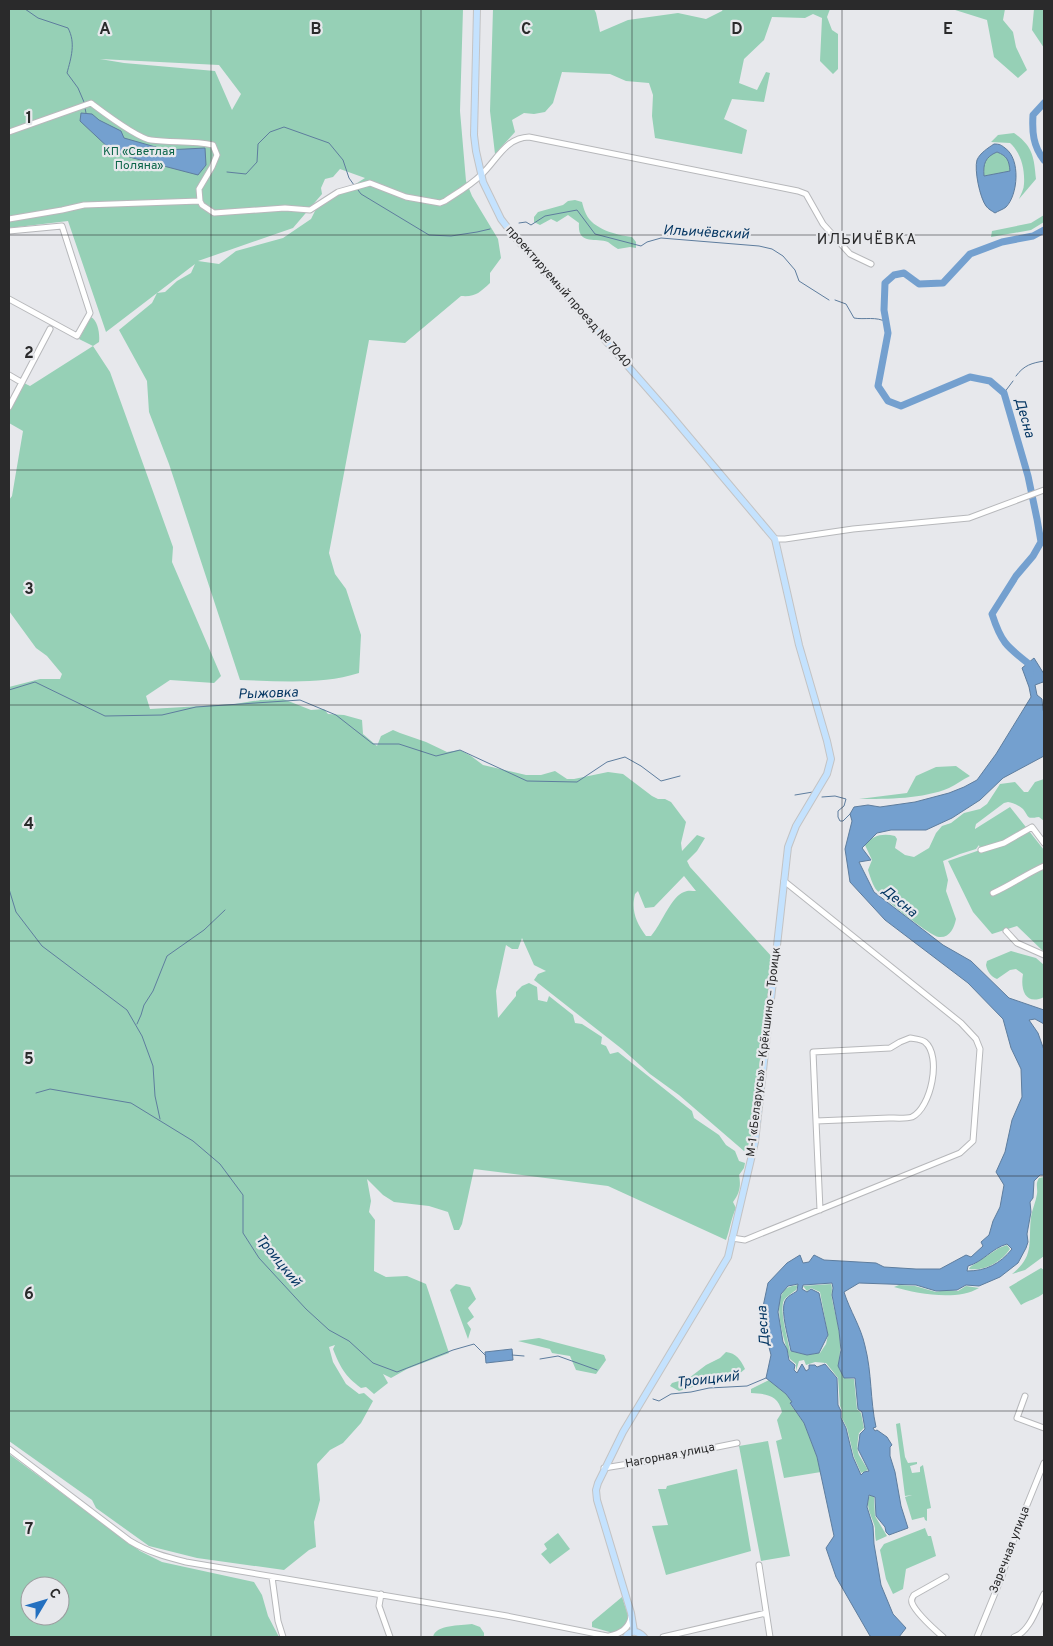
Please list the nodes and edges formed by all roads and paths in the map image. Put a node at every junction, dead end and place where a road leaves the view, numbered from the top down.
1 (477, 9) edge
2 (9, 132) edge
3 (481, 176) junction
4 (200, 201) junction
5 (9, 219) edge
6 (9, 231) edge
7 (871, 264) dead end
8 (9, 299) edge
9 (50, 329) dead end
10 (9, 375) edge
11 (21, 382) junction
12 (9, 406) edge
13 (1044, 490) edge
14 (775, 539) junction
15 (1044, 843) edge
16 (981, 850) dead end
17 (1044, 866) edge
18 (784, 881) junction
19 (993, 893) dead end
20 (1006, 931) dead end
21 (1044, 955) edge
22 (816, 1121) junction
23 (820, 1210) junction
24 (732, 1238) junction
25 (1025, 1396) dead end
26 (1044, 1428) edge
27 (737, 1443) dead end
28 (9, 1449) edge
29 (1044, 1463) edge
30 (604, 1468) junction
31 (759, 1565) dead end
32 (272, 1576) junction
33 (946, 1577) dead end
34 (381, 1594) junction
35 (1044, 1594) edge
36 (631, 1613) junction
37 (766, 1613) junction
38 (634, 1631) junction
39 (283, 1637) edge
40 (390, 1637) edge
41 (610, 1637) edge
42 (626, 1637) edge
43 (644, 1637) edge
44 (663, 1637) edge
45 (770, 1637) edge
46 (943, 1637) edge
47 (976, 1637) edge
48 (1014, 1637) edge

1 - 3 main road, проектируемый проезд № 7040
2 - 4 street
3 - 4 street
3 - 7 street
3 - 14 main road, проектируемый проезд № 7040
4 - 5 street
6 - 8 street
9 - 11 street
10 - 11 street
11 - 12 street
13 - 14 street
14 - 18 main road, М-1 «Беларусь» – Крёкшино – Троицк
15 - 16 street
17 - 19 street
18 - 23 street
18 - 24 main road, М-1 «Беларусь» – Крёкшино – Троицк
20 - 21 street
22 - 22 street
22 - 23 street
23 - 24 street
24 - 30 main road, М-1 «Беларусь» – Крёкшино – Троицк
25 - 26 street
27 - 30 street, Нагорная улица
28 - 32 street
29 - 47 street, Заречная улица
30 - 36 main road, М-1 «Беларусь» – Крёкшино – Троицк
31 - 37 street
32 - 34 street
32 - 39 street
33 - 46 street
34 - 40 street
34 - 41 street
35 - 48 street
36 - 38 main road, М-1 «Беларусь» – Крёкшино – Троицк
36 - 41 street
37 - 44 street
37 - 45 street
38 - 42 main road
38 - 43 main road

